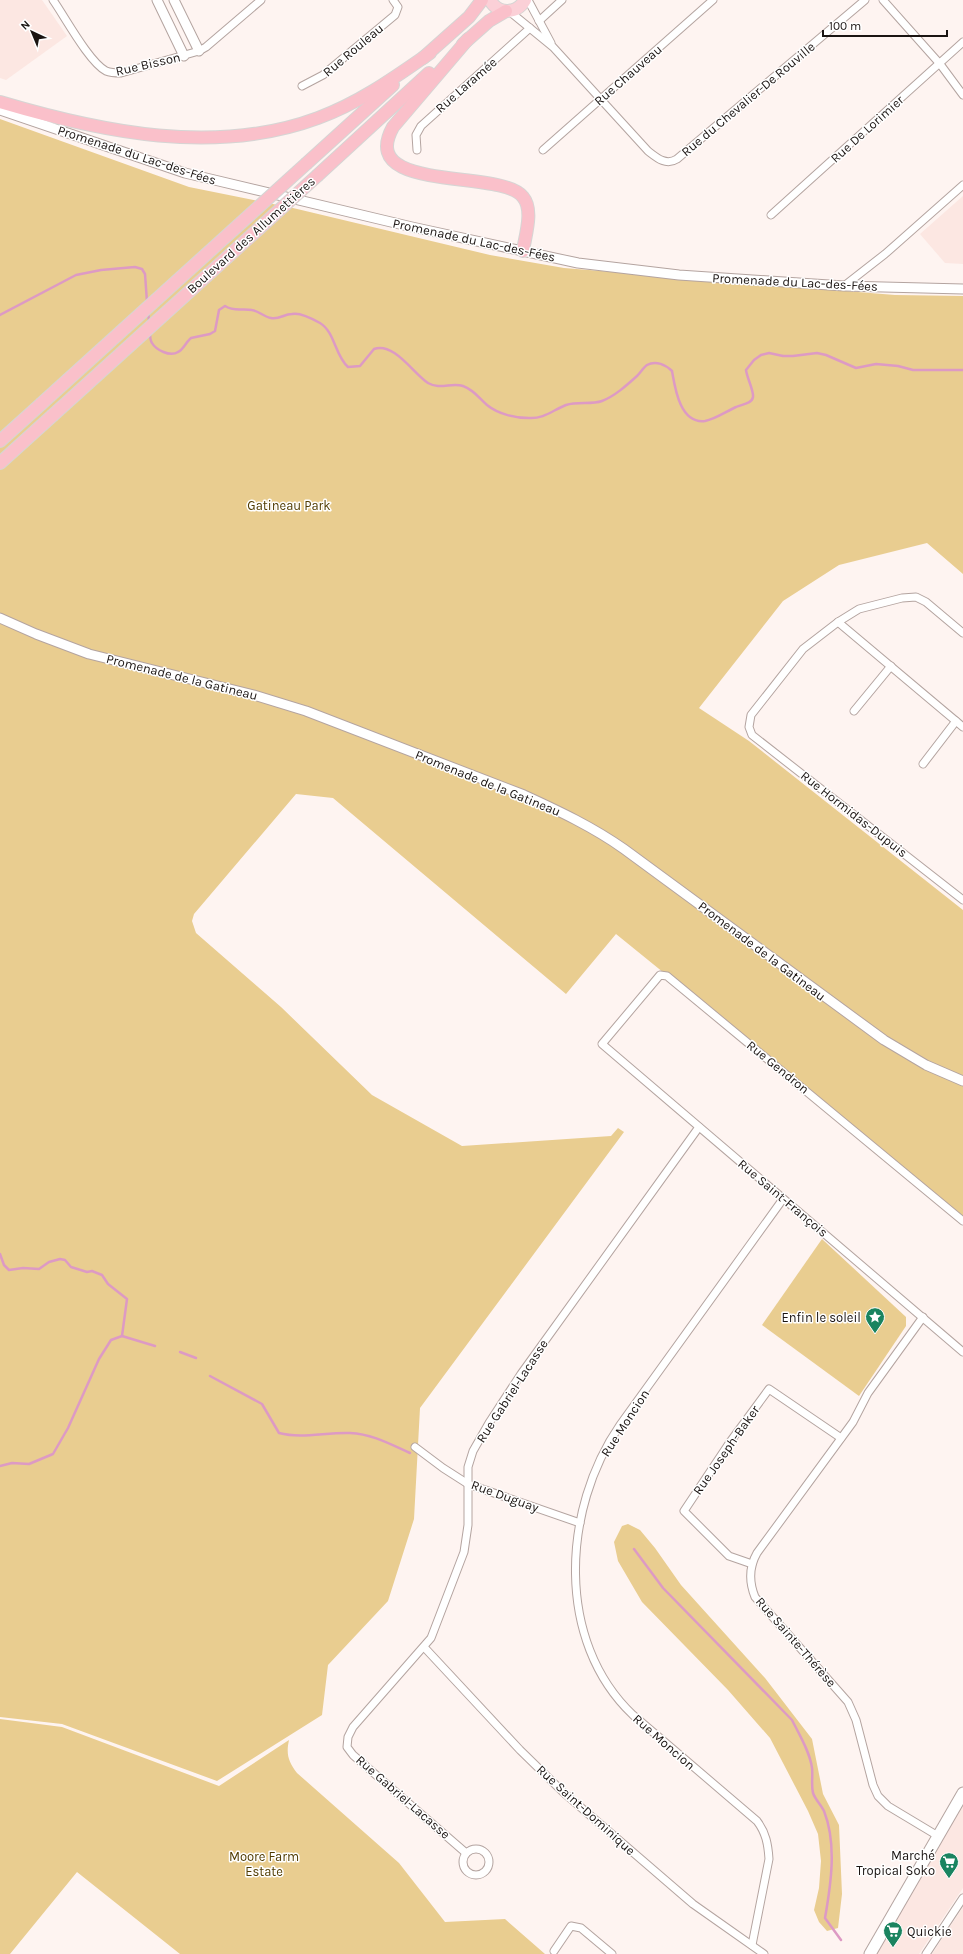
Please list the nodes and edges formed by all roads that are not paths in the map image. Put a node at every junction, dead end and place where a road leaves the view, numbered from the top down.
1 (53, 0) edge
2 (157, 0) edge
3 (174, 0) edge
4 (261, 0) edge
5 (393, 0) edge
6 (482, 0) edge
7 (490, 0) edge
8 (527, 0) edge
9 (562, 0) edge
10 (713, 0) edge
11 (865, 0) edge
12 (883, 0) edge
13 (508, 11) junction
14 (539, 21) junction
15 (530, 28) junction
16 (468, 39) junction
17 (963, 42) edge
18 (553, 47) junction
19 (199, 51) junction
20 (430, 53) junction
21 (184, 56) junction
22 (940, 64) junction
23 (302, 86) dead end
24 (963, 95) edge
25 (600, 100) junction
26 (0, 102) edge
27 (0, 110) edge
28 (417, 150) dead end
29 (542, 150) dead end
30 (963, 185) edge
31 (772, 215) dead end
32 (523, 251) junction
33 (844, 286) junction
34 (963, 289) edge
35 (0, 441) edge
36 (0, 463) edge
37 (0, 618) edge
38 (838, 622) junction
39 (963, 633) edge
40 (891, 666) junction
41 (854, 711) dead end
42 (956, 721) junction
43 (963, 727) edge
44 (923, 764) dead end
45 (963, 900) edge
46 (602, 1044) joint
47 (963, 1081) edge
48 (699, 1127) junction
49 (783, 1198) junction
50 (963, 1221) edge
51 (923, 1317) junction
52 (963, 1352) edge
53 (840, 1438) junction
54 (415, 1447) dead end
55 (468, 1484) junction
56 (580, 1523) junction
57 (752, 1564) junction
58 (424, 1647) junction
59 (963, 1793) edge
60 (938, 1836) junction
61 (466, 1853) dead end
62 (963, 1898) edge
63 (752, 1945) junction
64 (554, 1951) dead end
65 (612, 1954) edge
66 (764, 1954) edge
67 (870, 1954) edge
68 (926, 1954) edge

1 - 21 street, Rue Bisson
2 - 21 street
3 - 19 street
4 - 19 street, Rue Bisson
5 - 23 street, Rue Rouleau
6 - 20 highway, Boulevard des Allumettières
7 - 13 main road
8 - 13 main road
8 - 14 street
9 - 14 street
10 - 25 street, Rue Chauveau
11 - 25 street, Rue du Chevalier-De Rouville
12 - 22 street
13 - 15 street
13 - 16 highway, Boulevard des Allumettières
14 - 18 street
15 - 18 street
15 - 28 street, Rue Laramée
16 - 32 highway
16 - 36 highway, Boulevard des Allumettières, bridge
17 - 22 street, Rue De Lorimier
18 - 25 street
19 - 21 street, Rue Bisson
20 - 26 highway
20 - 35 highway, Boulevard des Allumettières, bridge
22 - 24 street
22 - 31 street, Rue De Lorimier
25 - 29 street, Rue Chauveau
27 - 32 street, Promenade du Lac-des-Fées
30 - 33 street
32 - 33 street, Promenade du Lac-des-Fées
33 - 34 street, Promenade du Lac-des-Fées
37 - 47 street, Promenade de la Gatineau
38 - 39 street
38 - 40 street
38 - 45 street, Rue Hormidas-Dupuis
40 - 41 street
40 - 42 street
42 - 43 street
42 - 44 street
46 - 48 street, Rue Saint-François
46 - 50 street, Rue Gendron
48 - 49 street, Rue Saint-François
48 - 55 street, Rue Gabriel-Lacasse
49 - 51 street, Rue Saint-François
49 - 56 street, Rue Moncion
51 - 52 street, Rue Saint-François
51 - 53 street, Rue Sainte-Thérèse
53 - 57 street, Rue Sainte-Thérèse
53 - 57 street, Rue Joseph-Baker
54 - 55 street, Rue Duguay
55 - 56 street, Rue Duguay
55 - 58 street, Rue Gabriel-Lacasse
56 - 63 street, Rue Moncion
57 - 60 street, Rue Sainte-Thérèse
58 - 61 street, Rue Gabriel-Lacasse
58 - 63 street, Rue Saint-Dominique
59 - 60 main road
60 - 67 main road
62 - 68 street
63 - 66 street, Rue Saint-Dominique
64 - 65 street

